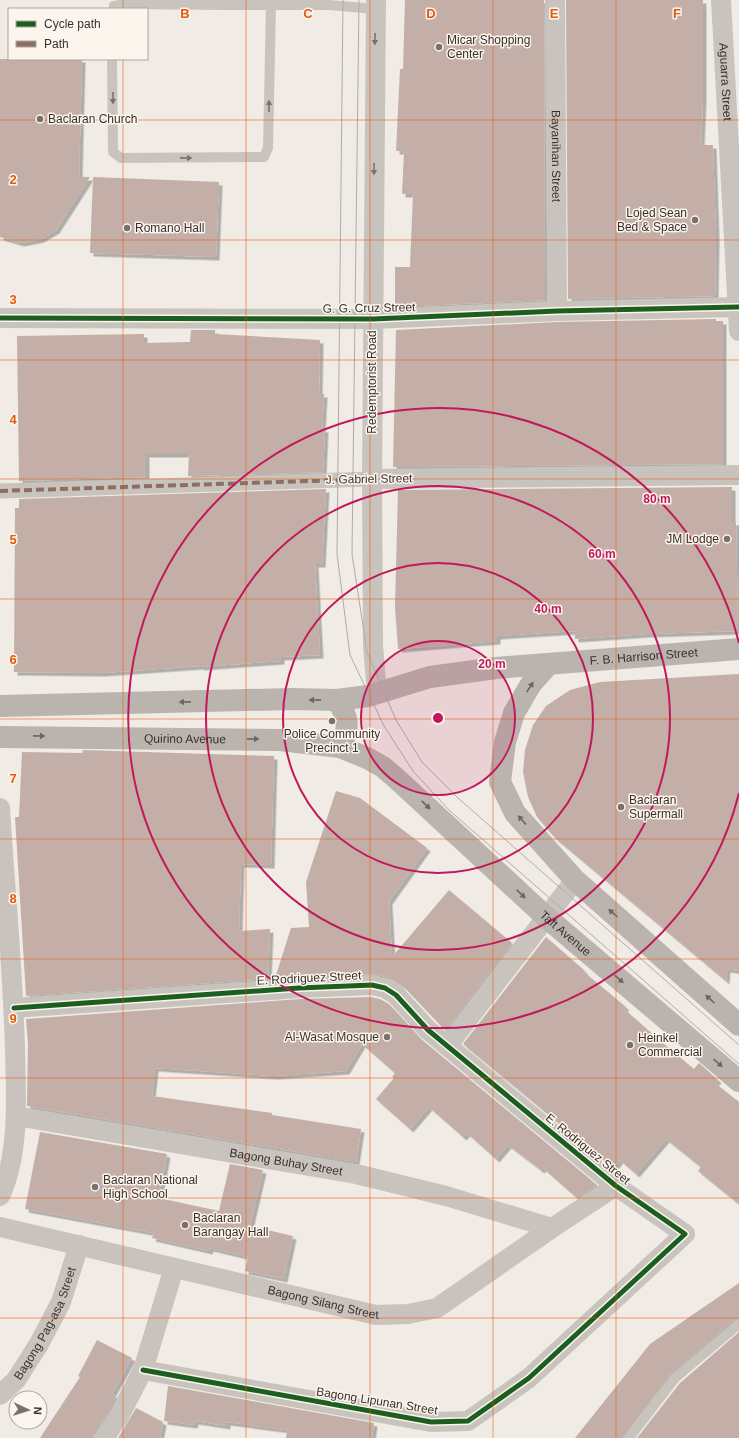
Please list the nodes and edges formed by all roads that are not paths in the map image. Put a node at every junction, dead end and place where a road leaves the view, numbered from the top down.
1 (555, 0) edge
2 (721, 0) edge
3 (224, 3) edge
4 (271, 5) junction
5 (376, 5) edge
6 (114, 8) edge
7 (112, 60) edge
8 (738, 306) junction
9 (557, 311) junction
10 (0, 318) edge
11 (373, 320) junction
12 (739, 331) edge
13 (739, 475) edge
14 (372, 479) junction
15 (0, 491) edge
16 (739, 649) edge
17 (548, 664) junction
18 (372, 694) junction
19 (337, 700) junction
20 (0, 706) edge
21 (0, 737) edge
22 (340, 747) junction
23 (367, 758) joint
24 (0, 808) edge
25 (576, 880) junction
26 (546, 917) junction
27 (14, 1008) junction
28 (739, 1025) edge
29 (448, 1045) junction
30 (739, 1081) edge
31 (11, 1120) edge
32 (616, 1186) junction
33 (0, 1196) edge
34 (0, 1227) edge
35 (552, 1228) junction
36 (685, 1234) joint
37 (79, 1245) junction
38 (174, 1268) junction
39 (739, 1324) edge
40 (143, 1370) junction
41 (0, 1395) edge
42 (104, 1438) edge
43 (629, 1438) edge

1 - 9 street, Bayanihan Street
2 - 8 street, Aguarra Street
3 - 4 lane
3 - 6 lane
4 - 5 lane
7 -> 4 lane
5 -> 11 street, Redemptorist Road
8 - 9 street, G. G. Cruz Street
8 - 12 street, Aguarra Street
9 - 11 street, G. G. Cruz Street
10 - 11 street, G. G. Cruz Street
11 - 14 street, Redemptorist Road
13 - 14 street, J. Gabriel Street
14 - 15 street, J. Gabriel Street
14 - 18 street, Redemptorist Road
16 - 17 main road, F. B. Harrison Street
17 - 18 main road, F. B. Harrison Street
25 -> 17 main road
18 - 19 main road
19 -> 20 main road
19 - 22 main road
21 -> 22 main road, Quirino Avenue
22 - 23 main road, Quirino Avenue
23 -> 26 main road, Taft Avenue
24 - 27 street
25 - 26 street
28 -> 25 main road
26 - 29 street
26 -> 30 main road, Taft Avenue
27 - 29 street, E. Rodriguez Street
27 - 31 street
29 - 32 street, E. Rodriguez Street
31 - 33 street
31 - 35 street, Bagong Buhay Street
32 - 35 street, Bagong Silang Street
32 - 36 street, E. Rodriguez Street
34 - 37 street, Bagong Silang Street
35 - 38 street, Bagong Silang Street
36 - 40 street, Bagong Lipunan Street
37 - 38 street, Bagong Silang Street
37 - 41 street, Bagong Pag-asa Street
38 - 40 street
39 - 43 lane
40 - 42 street

